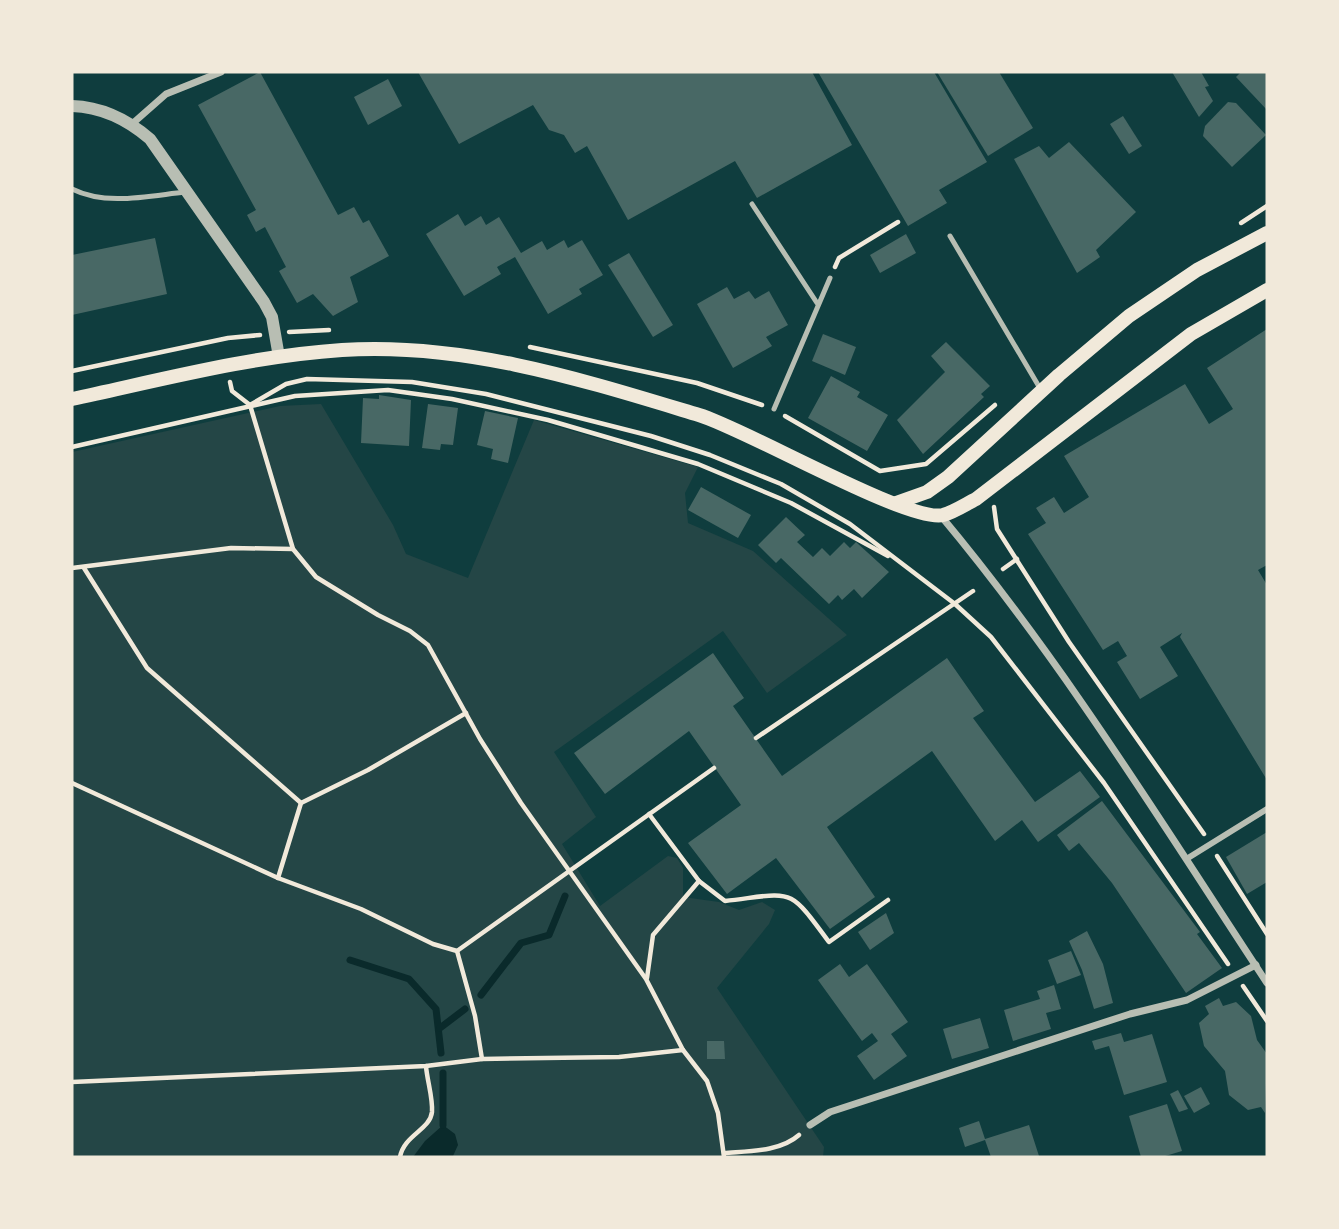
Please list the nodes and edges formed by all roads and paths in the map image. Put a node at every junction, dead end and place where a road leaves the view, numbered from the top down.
1 (221, 72) edge
2 (72, 106) edge
3 (132, 124) junction
4 (72, 189) edge
5 (189, 192) junction
6 (752, 204) dead end
7 (1267, 206) edge
8 (898, 222) dead end
9 (1235, 227) dead end
10 (1267, 233) edge
11 (950, 236) dead end
12 (830, 278) joint
13 (1267, 290) edge
14 (817, 303) junction
15 (335, 331) dead end
16 (275, 333) junction
17 (519, 345) dead end
18 (279, 357) junction
19 (72, 371) edge
20 (1042, 391) junction
21 (1006, 397) dead end
22 (72, 398) edge
23 (250, 405) junction
24 (774, 409) junction
25 (72, 447) edge
26 (943, 449) junction
27 (960, 466) junction
28 (984, 493) junction
29 (896, 502) junction
30 (941, 515) junction
31 (293, 549) junction
32 (1017, 559) junction
33 (901, 563) junction
34 (72, 568) edge
35 (84, 568) junction
36 (1003, 569) dead end
37 (973, 591) dead end
38 (955, 604) junction
39 (466, 713) junction
40 (756, 738) dead end
41 (714, 768) dead end
42 (72, 783) edge
43 (301, 803) junction
44 (1267, 809) edge
45 (649, 814) junction
46 (1210, 844) junction
47 (1188, 859) junction
48 (570, 869) junction
49 (278, 878) junction
50 (699, 881) junction
51 (888, 900) dead end
52 (1267, 934) edge
53 (457, 951) junction
54 (1256, 965) junction
55 (1236, 975) junction
56 (646, 979) junction
57 (1267, 983) edge
58 (1267, 1021) edge
59 (683, 1050) junction
60 (482, 1059) junction
61 (426, 1066) junction
62 (72, 1082) edge
63 (810, 1125) joint
64 (724, 1155) edge
65 (400, 1157) edge

1 - 3 street
2 - 3 street
3 - 5 street
4 - 5 lane
5 - 16 street
6 - 14 lane
7 - 9 path
8 - 12 path
10 - 20 main road
11 - 20 lane
12 - 14 lane
13 - 28 main road
14 - 24 lane
15 - 16 path
16 - 18 street
16 - 19 path
17 - 24 path
18 - 22 main road
18 - 29 main road
20 - 27 main road
21 - 26 path
23 - 25 path
23 - 31 path
23 - 33 path
23 - 33 path
24 - 26 path
26 - 27 path
27 - 29 main road
28 - 30 main road
28 - 32 path
29 - 30 main road
30 - 47 street
31 - 35 path
31 - 39 path
32 - 36 path
32 - 46 path
33 - 38 path
34 - 35 path
35 - 43 path
37 - 38 path
38 - 40 path
38 - 55 path
39 - 43 path
39 - 48 path
41 - 45 path
42 - 49 path
43 - 49 path
44 - 46 street
45 - 48 path
45 - 50 path
46 - 47 street
46 - 52 path
47 - 54 street
48 - 53 path
48 - 56 path
49 - 53 path
50 - 51 path
50 - 56 path
53 - 60 path
54 - 55 street
54 - 57 street
55 - 58 path
55 - 63 street
56 - 59 path
59 - 60 path
59 - 64 path
60 - 61 path
61 - 62 path
61 - 65 path
63 - 64 path

